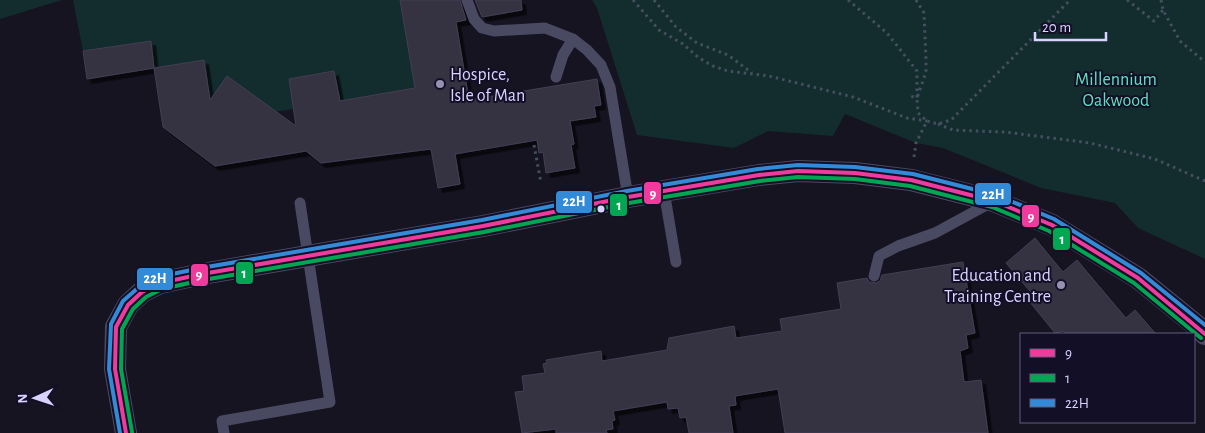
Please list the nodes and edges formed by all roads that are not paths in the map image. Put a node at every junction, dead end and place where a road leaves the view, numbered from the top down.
1 (467, 0) edge
2 (573, 39) junction
3 (556, 77) dead end
4 (664, 192) junction
5 (628, 197) junction
6 (994, 201) junction
7 (300, 203) dead end
8 (307, 256) junction
9 (676, 262) dead end
10 (874, 276) dead end
11 (1205, 334) edge
12 (126, 433) edge
13 (224, 433) edge

1 - 2 lane
2 - 3 lane
2 - 5 lane
4 - 5 street
4 - 6 street
4 - 9 lane
5 - 8 street
6 - 10 lane
6 - 11 street
7 - 8 lane
8 - 12 street
8 - 13 lane

